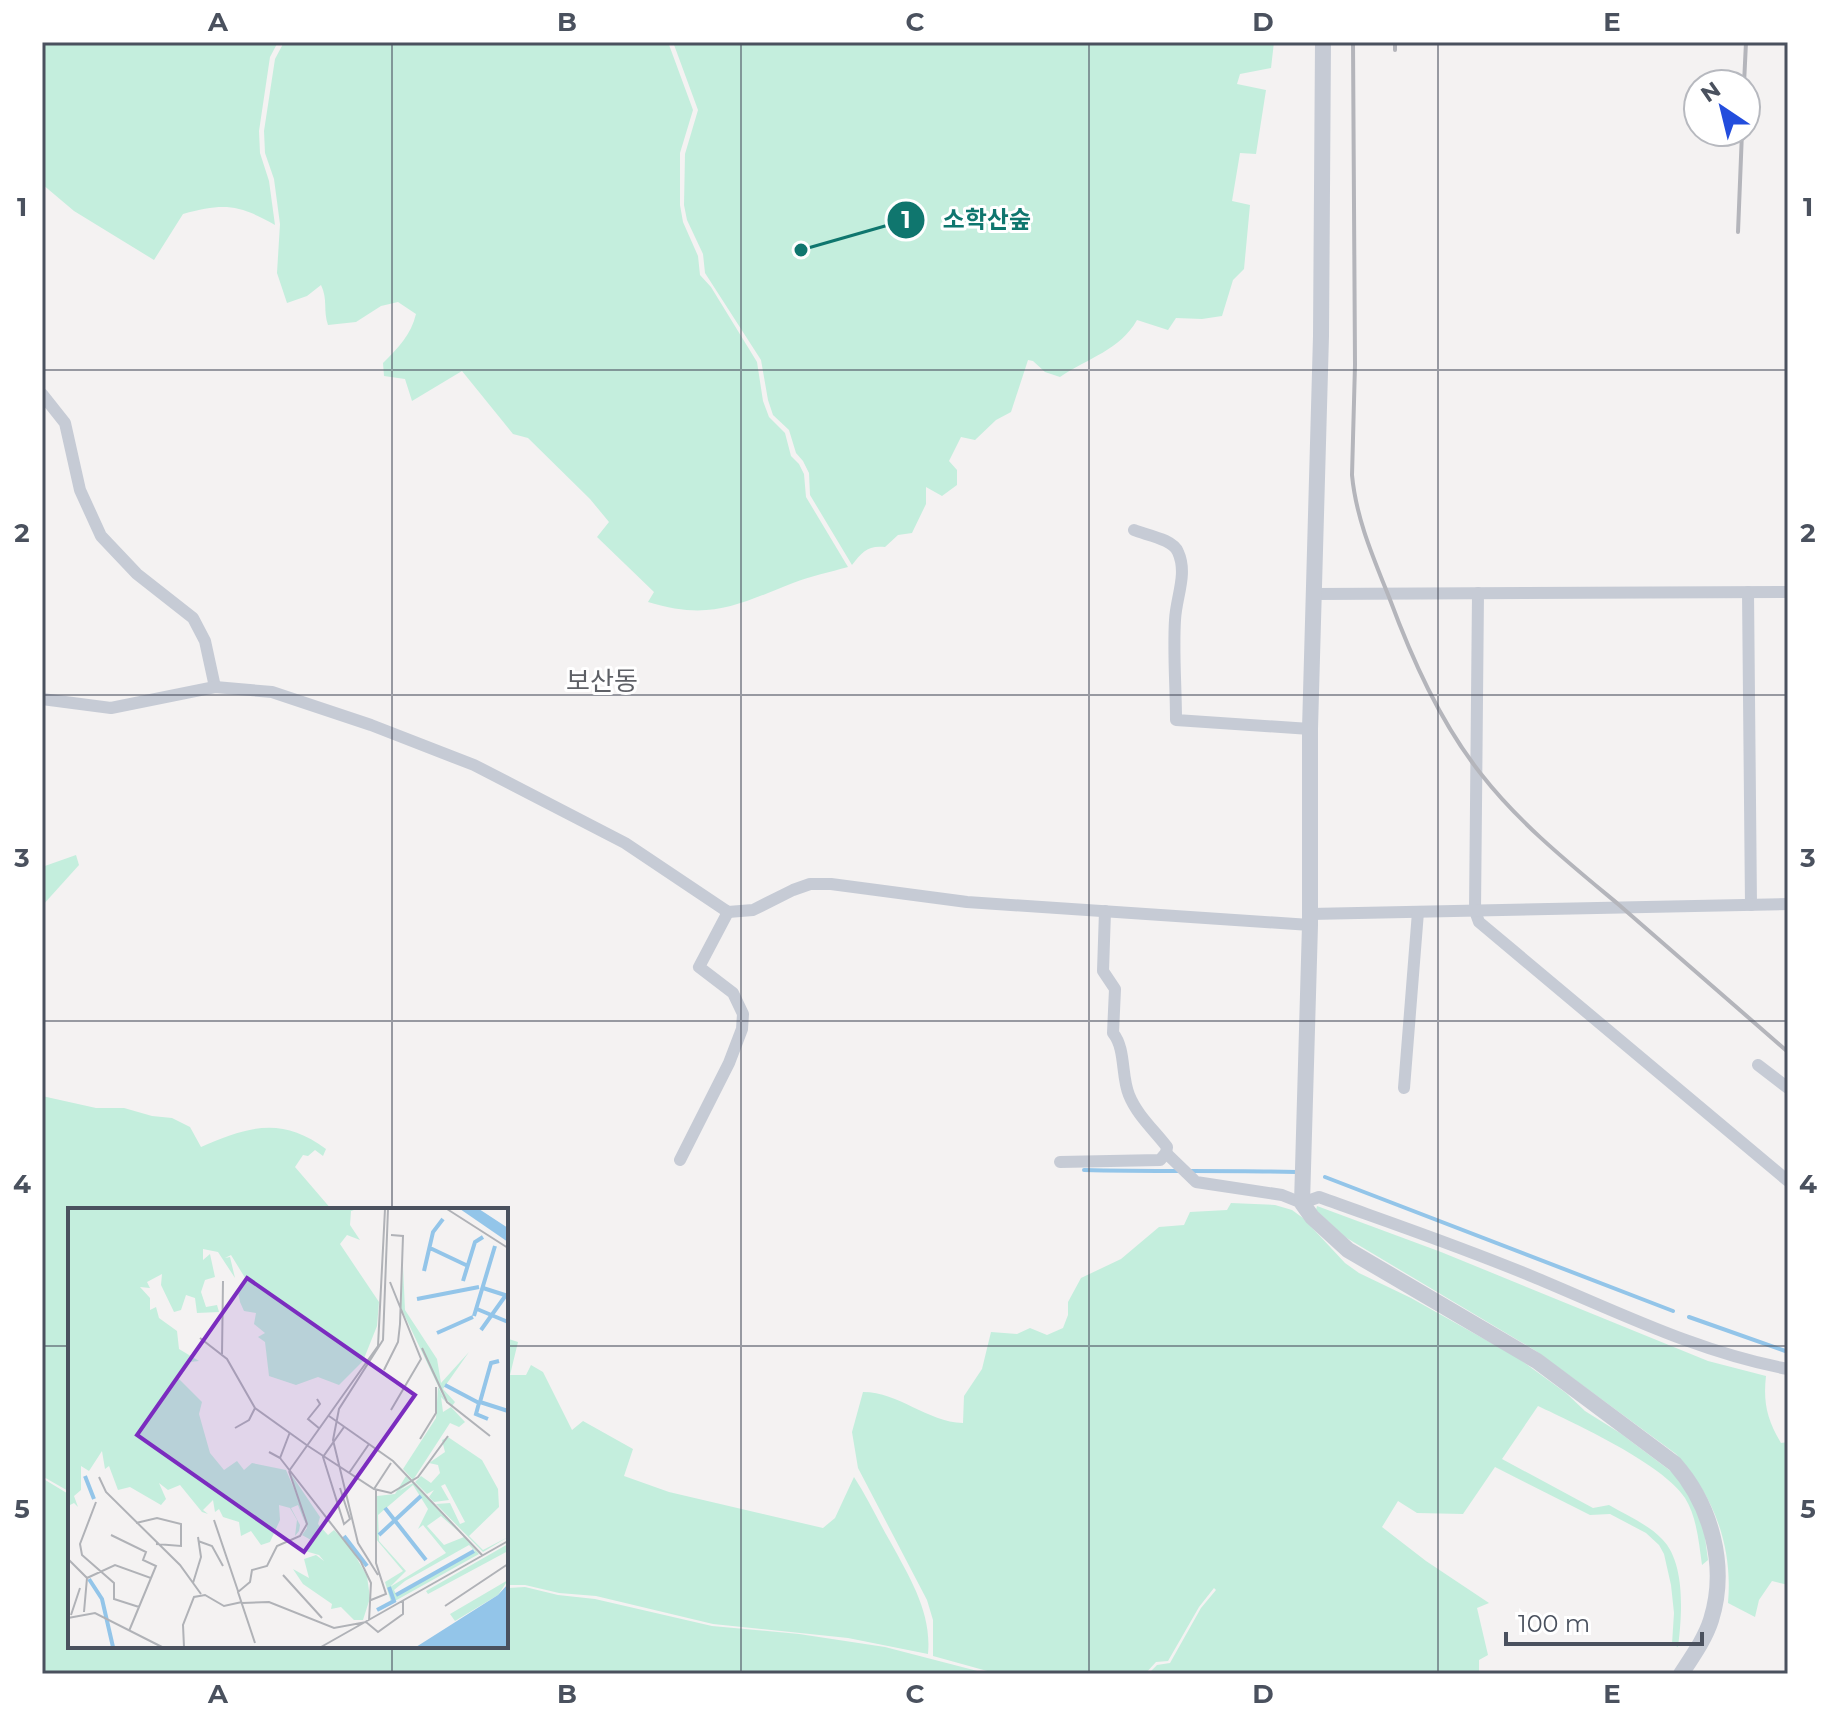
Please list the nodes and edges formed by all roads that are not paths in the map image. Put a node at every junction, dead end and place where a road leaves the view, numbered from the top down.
1 (1323, 42) edge
2 (42, 394) edge
3 (1134, 530) dead end
4 (1748, 592) junction
5 (1788, 592) edge
6 (1478, 593) junction
7 (1314, 594) junction
8 (215, 687) junction
9 (42, 699) edge
10 (1310, 729) junction
11 (1788, 904) edge
12 (1751, 905) junction
13 (1105, 911) junction
14 (1475, 911) junction
15 (728, 912) junction
16 (1418, 912) junction
17 (1310, 920) junction
18 (1758, 1065) dead end
19 (1404, 1088) dead end
20 (1788, 1088) edge
21 (1166, 1153) junction
22 (680, 1160) dead end
23 (1060, 1162) dead end
24 (1788, 1181) edge
25 (1302, 1203) junction
26 (1788, 1369) edge
27 (1681, 1674) edge

1 - 7 street
2 - 8 street
3 - 10 street
4 - 5 street
4 - 6 street
4 - 12 street
6 - 7 street
6 - 14 street
7 - 10 street
8 - 9 street
8 - 15 street
10 - 17 street
11 - 12 street
12 - 14 street
13 - 15 street
13 - 17 street
13 - 21 street
14 - 16 street
14 - 24 street
15 - 22 street
16 - 17 street
16 - 19 street
17 - 25 street
18 - 20 street
21 - 23 street
21 - 25 street
25 - 26 street
25 - 27 street

